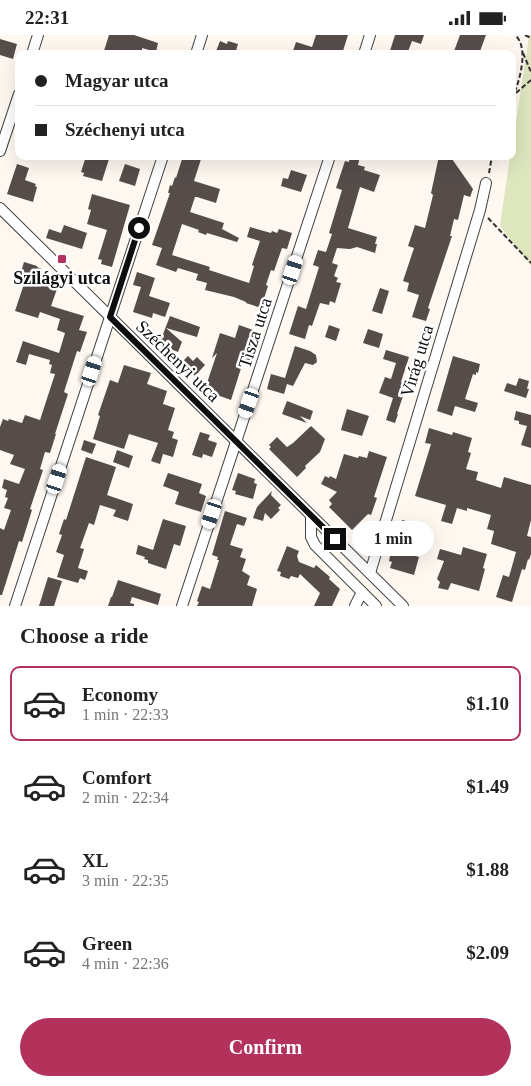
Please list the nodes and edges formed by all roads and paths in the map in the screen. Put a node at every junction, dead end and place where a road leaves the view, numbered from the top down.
1 (38, 35) edge
2 (202, 35) edge
3 (370, 35) edge
4 (515, 35) edge
5 (525, 35) edge
6 (531, 37) edge
7 (522, 46) junction
8 (33, 50) edge
9 (197, 50) edge
10 (365, 50) edge
11 (531, 72) edge
12 (531, 80) edge
13 (516, 86) edge
14 (516, 93) edge
15 (15, 106) edge
16 (0, 151) edge
17 (162, 160) edge
18 (329, 160) edge
19 (491, 160) edge
20 (486, 183) joint
21 (0, 208) edge
22 (480, 210) junction
23 (531, 263) edge
24 (110, 317) junction
25 (236, 441) junction
26 (312, 516) junction
27 (370, 573) junction
28 (362, 592) junction
29 (15, 606) edge
30 (182, 606) edge
31 (355, 606) edge
32 (376, 606) edge
33 (403, 606) edge

1 - 8 street
2 - 9 street
3 - 10 street
4 - 7 path
5 - 6 path
7 - 11 path
7 - 13 path
12 - 14 path
15 - 16 street
17 - 24 street
18 - 25 street, Tisza utca
19 - 20 path
20 - 22 street, Virág utca
21 - 24 street, Széchenyi utca
22 - 23 path
22 - 27 street, Virág utca
24 - 25 street, Széchenyi utca
24 - 29 street
25 - 26 street, Széchenyi utca
25 - 30 street, Tisza utca
26 - 27 street, Széchenyi utca
26 - 28 street
27 - 33 street, Széchenyi utca
28 - 31 street
28 - 32 street

